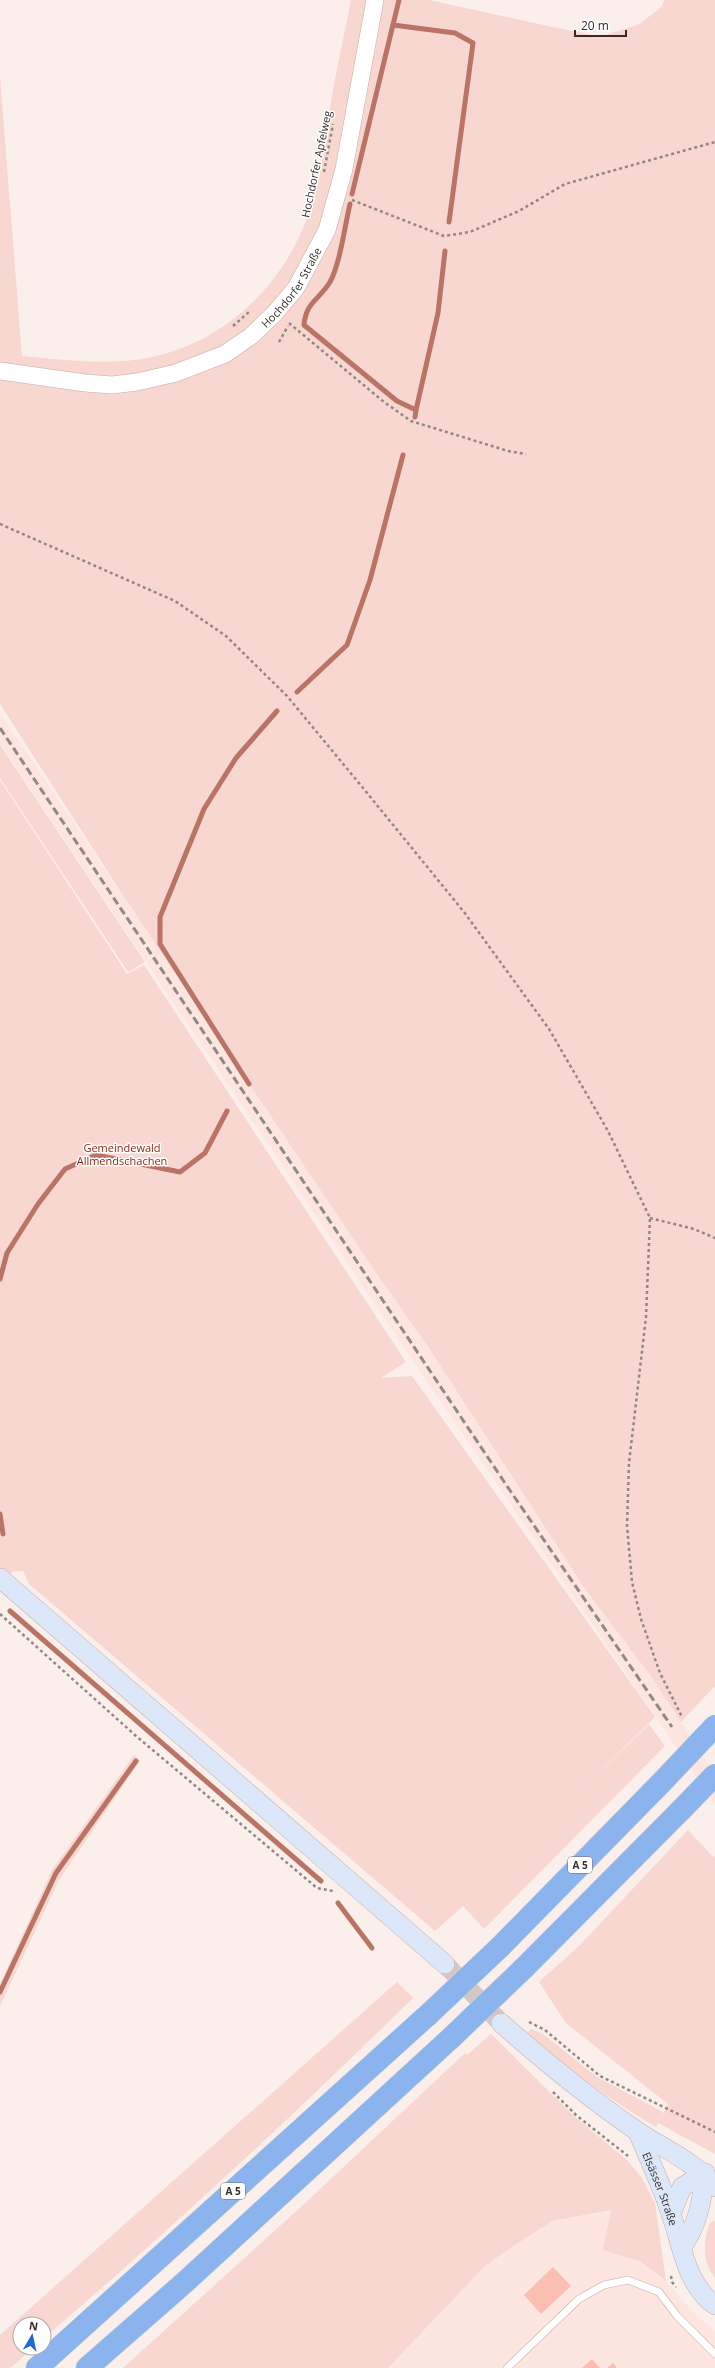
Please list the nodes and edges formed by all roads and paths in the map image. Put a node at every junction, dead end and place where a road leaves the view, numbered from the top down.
1 (376, 0) edge
2 (334, 119) dead end
3 (715, 142) edge
4 (324, 174) dead end
5 (337, 194) junction
6 (255, 307) dead end
7 (289, 323) dead end
8 (230, 328) dead end
9 (0, 371) edge
10 (22, 376) junction
11 (0, 380) edge
12 (526, 454) dead end
13 (0, 524) edge
14 (650, 1218) junction
15 (715, 1238) edge
16 (0, 1578) edge
17 (0, 1614) edge
18 (682, 1717) dead end
19 (715, 1726) edge
20 (715, 1775) edge
21 (339, 1892) dead end
22 (445, 1964) tunnel mouth
23 (524, 2020) dead end
24 (501, 2023) tunnel mouth
25 (638, 2132) junction
26 (715, 2132) edge
27 (712, 2178) edge
28 (671, 2214) junction
29 (682, 2247) junction
30 (715, 2305) edge
31 (715, 2354) edge
32 (37, 2368) edge
33 (87, 2368) edge
34 (507, 2368) edge

1 - 5 street, Hochdorfer Straße
2 - 4 path, Hochdorfer Apfelweg
3 - 5 path
5 - 10 street, Hochdorfer Straße
6 - 8 path
7 - 12 path
9 - 10 street, Hochdorfer Straße
10 - 11 street, Hochdorfer Straße
13 - 14 path
14 - 15 path
14 - 18 path
16 - 22 main road
17 - 21 path
19 - 32 highway, A 5, bridge
20 - 33 highway, bridge
23 - 26 path
24 - 25 main road
25 - 27 main road
25 - 28 main road, Elsässer Straße
27 - 28 main road
27 - 29 main road, Elsässer Straße
28 - 29 main road, Elsässer Straße
29 - 30 main road, Elsässer Straße
31 - 34 lane

